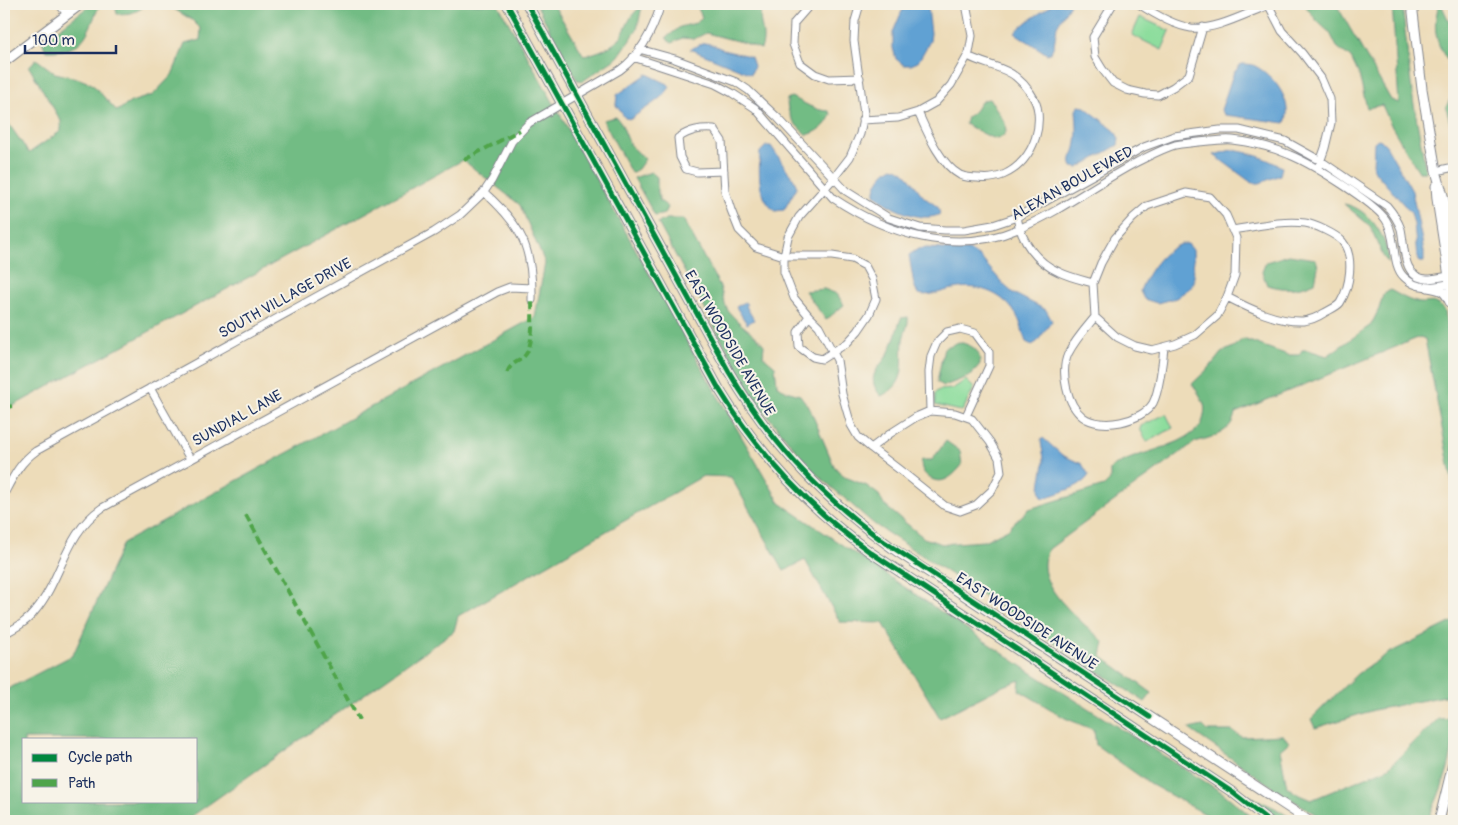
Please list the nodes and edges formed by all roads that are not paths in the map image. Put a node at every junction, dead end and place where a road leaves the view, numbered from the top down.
1 (59, 4) edge
2 (81, 4) edge
3 (507, 4) edge
4 (527, 4) edge
5 (662, 4) edge
6 (813, 4) edge
7 (860, 4) edge
8 (968, 4) edge
9 (1113, 4) edge
10 (1139, 4) edge
11 (1268, 4) edge
12 (1412, 4) edge
13 (67, 14) junction
14 (1203, 27) junction
15 (639, 49) junction
16 (968, 56) junction
17 (634, 57) junction
18 (4, 62) edge
19 (860, 78) junction
20 (726, 79) junction
21 (722, 88) junction
22 (576, 95) junction
23 (561, 103) junction
24 (918, 112) junction
25 (862, 120) junction
26 (1321, 161) junction
27 (1454, 167) edge
28 (1317, 169) junction
29 (724, 171) junction
30 (1436, 171) junction
31 (833, 179) junction
32 (824, 187) junction
33 (484, 192) junction
34 (1017, 217) junction
35 (1397, 220) junction
36 (1388, 223) junction
37 (1019, 229) junction
38 (1232, 230) junction
39 (784, 256) junction
40 (1454, 263) edge
41 (1452, 279) edge
42 (1093, 283) junction
43 (532, 288) junction
44 (1428, 288) junction
45 (1227, 297) junction
46 (532, 300) dead end
47 (1454, 309) edge
48 (1454, 313) edge
49 (809, 316) junction
50 (1095, 317) junction
51 (1164, 347) junction
52 (834, 353) junction
53 (150, 388) junction
54 (930, 411) junction
55 (966, 416) junction
56 (871, 448) junction
57 (190, 459) junction
58 (4, 494) edge
59 (4, 634) edge
60 (1171, 731) junction
61 (1159, 744) junction
62 (1454, 760) edge
63 (1269, 821) edge
64 (1309, 821) edge
65 (1439, 821) edge

1 - 13 street
2 - 13 main road
3 - 23 main road, EAST WOODSIDE AVENUE
4 - 22 main road, EAST WOODSIDE AVENUE
5 - 15 street, SOUTH VILLAGE DRIVE
6 - 19 street
7 - 19 street
8 - 16 street
9 - 14 street
10 - 14 street
11 - 14 street
11 - 26 street
12 - 30 main road
13 - 18 main road
15 - 17 street, SOUTH VILLAGE DRIVE
15 - 20 street, ALEXAN BOULEVAED
16 - 24 street
16 - 24 street
17 - 21 street, ALEXAN BOULEVAED
17 - 22 street, SOUTH VILLAGE DRIVE
19 - 25 street
20 - 21 street
20 - 31 street, ALEXAN BOULEVAED
21 - 32 street, ALEXAN BOULEVAED
22 - 23 street, SOUTH VILLAGE DRIVE
22 - 60 main road, EAST WOODSIDE AVENUE
23 - 33 street, SOUTH VILLAGE DRIVE
23 - 61 main road, EAST WOODSIDE AVENUE
24 - 25 street
25 - 31 street
26 - 28 street
26 - 34 street, ALEXAN BOULEVAED
26 - 35 street, ALEXAN BOULEVAED
27 - 30 street
28 - 36 street, ALEXAN BOULEVAED
28 - 37 street, ALEXAN BOULEVAED
29 - 29 street
29 - 39 street
30 - 40 main road
30 - 41 main road
31 - 32 street
31 - 34 street, ALEXAN BOULEVAED
32 - 37 street, ALEXAN BOULEVAED
32 - 39 street
33 - 43 street
33 - 53 street, SOUTH VILLAGE DRIVE
34 - 37 street
35 - 36 street
35 - 41 street, ALEXAN BOULEVAED
36 - 44 street, ALEXAN BOULEVAED
37 - 42 street
38 - 42 street
38 - 45 street
38 - 45 street
39 - 49 street
39 - 52 street
41 - 44 street
41 - 47 main road
42 - 50 street
43 - 46 street
43 - 57 street, SUNDIAL LANE
44 - 48 main road
45 - 51 street
49 - 52 street
49 - 52 street
50 - 51 street
50 - 51 street
52 - 56 street
53 - 57 street
53 - 58 street, SOUTH VILLAGE DRIVE
54 - 55 street
54 - 55 street
54 - 56 street
55 - 56 street
57 - 59 street, SUNDIAL LANE
60 - 61 main road
60 - 64 main road, EAST WOODSIDE AVENUE
61 - 63 main road, EAST WOODSIDE AVENUE
62 - 65 main road

